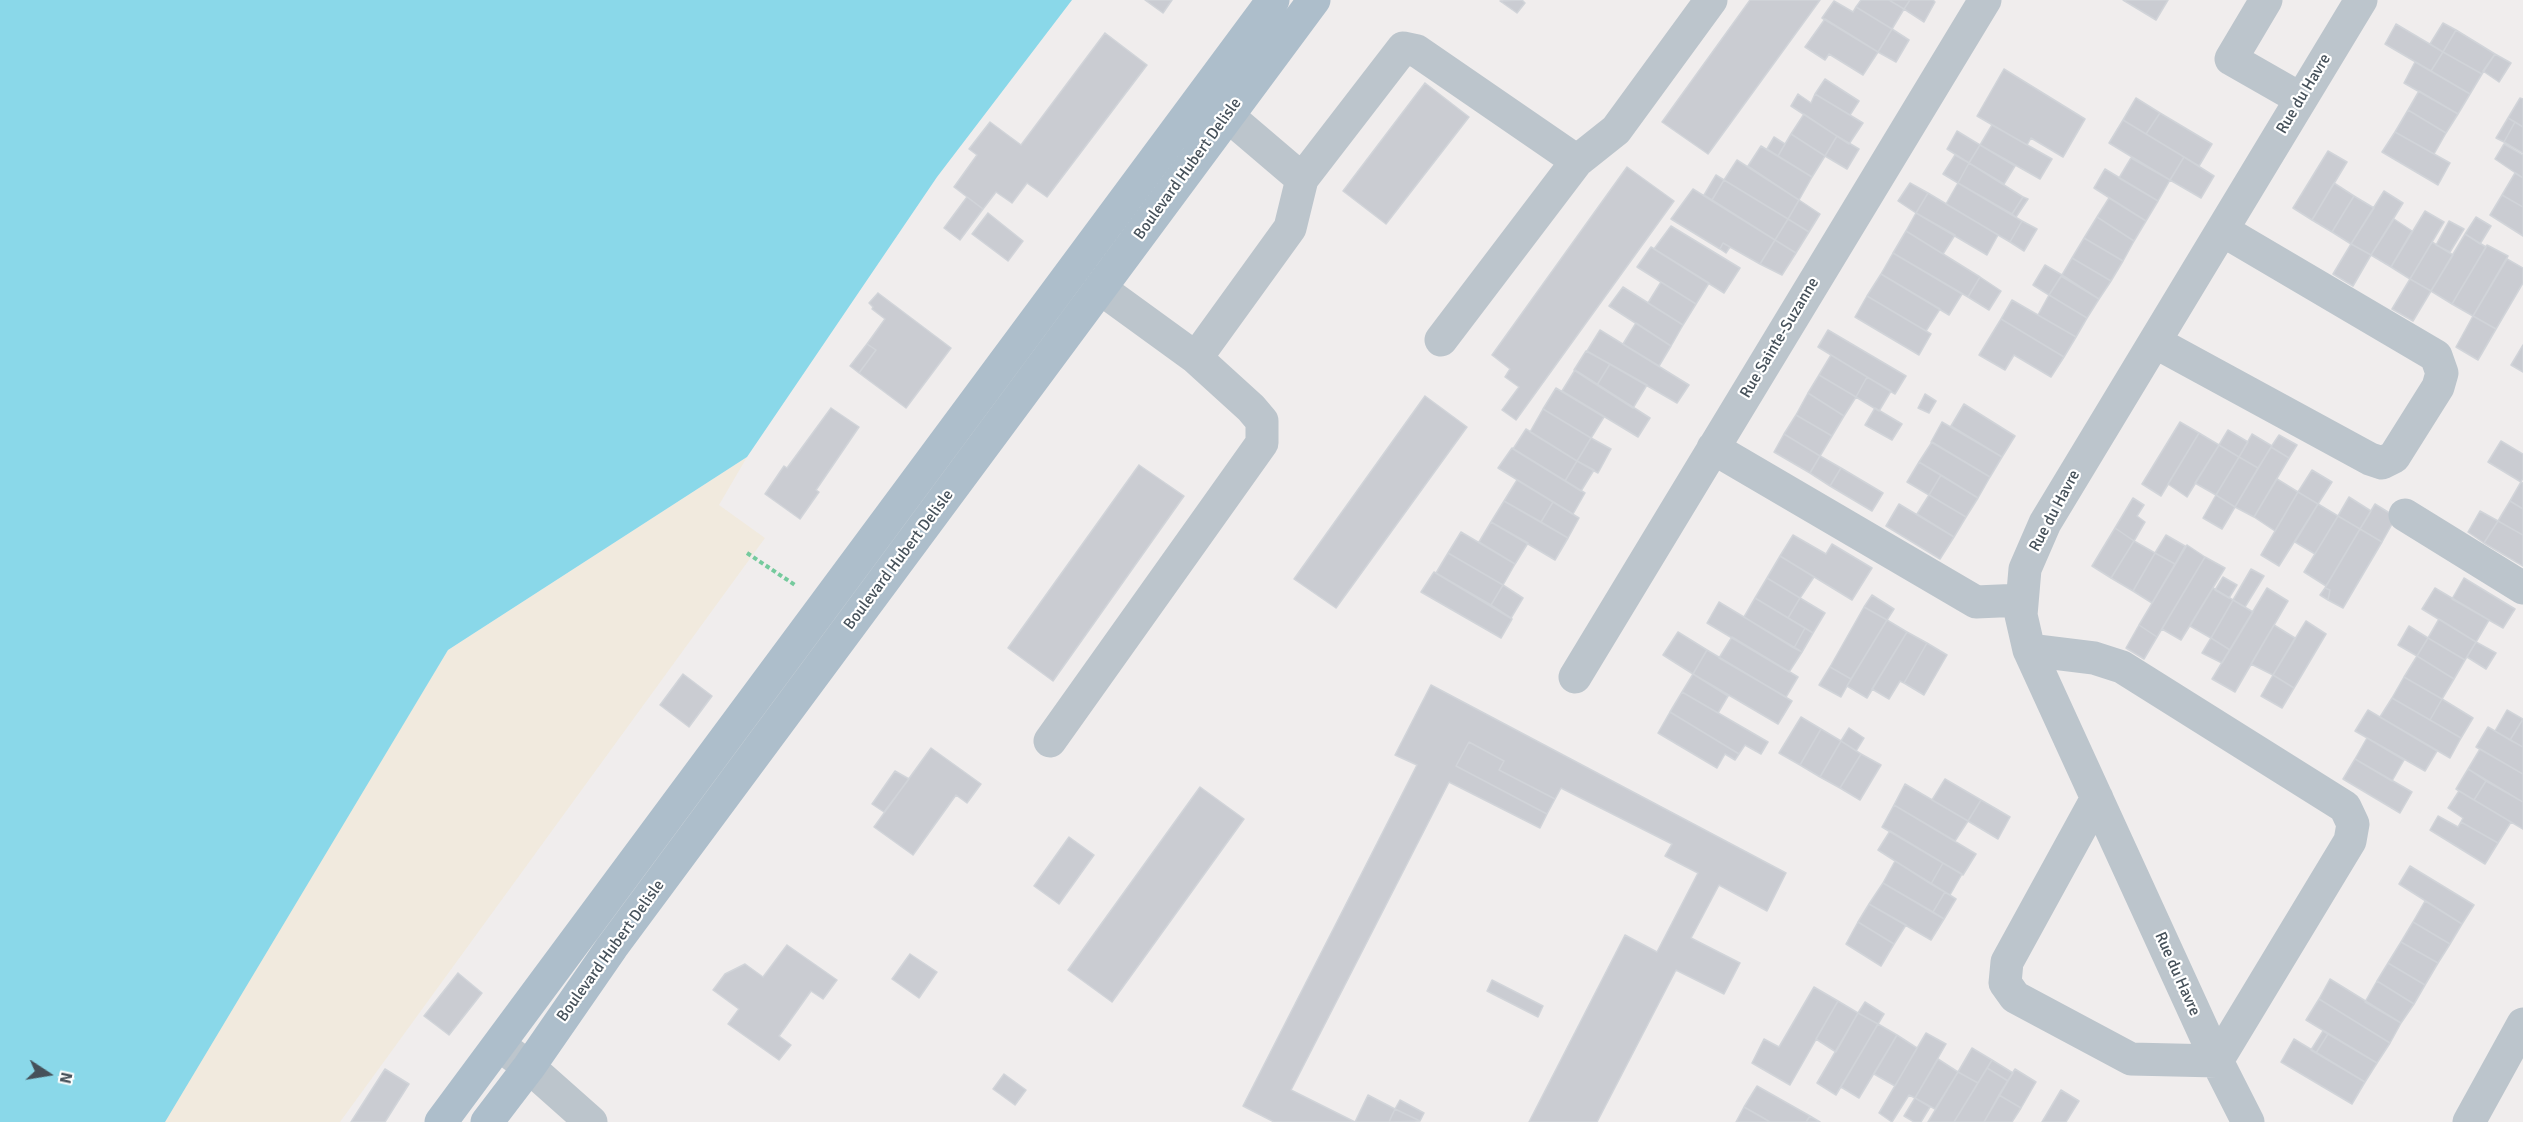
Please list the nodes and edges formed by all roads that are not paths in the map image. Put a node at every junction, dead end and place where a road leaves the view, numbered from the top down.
1 (1273, 0) edge
2 (1314, 0) edge
3 (1711, 0) edge
4 (1984, 0) edge
5 (2266, 0) edge
6 (2361, 0) edge
7 (1203, 94) junction
8 (2301, 99) junction
9 (1227, 116) junction
10 (1576, 161) junction
11 (1302, 179) junction
12 (2222, 230) junction
13 (1101, 289) junction
14 (1441, 340) dead end
15 (2155, 342) junction
16 (1196, 358) junction
17 (1002, 365) junction
18 (1029, 385) junction
19 (1713, 448) junction
20 (2405, 515) dead end
21 (2523, 588) edge
22 (2022, 600) junction
23 (2029, 650) junction
24 (1575, 677) dead end
25 (1050, 741) dead end
26 (2097, 798) junction
27 (2523, 1024) edge
28 (499, 1045) junction
29 (2217, 1061) junction
30 (529, 1067) junction
31 (441, 1122) edge
32 (487, 1122) edge
33 (591, 1122) edge
34 (2247, 1122) edge
35 (2469, 1122) edge

1 - 7 main road
2 - 9 main road, Boulevard Hubert Delisle
3 - 10 street
4 - 19 street, Rue Sainte-Suzanne
5 - 8 street
6 - 8 street, Rue du Havre
7 - 9 street
7 - 17 main road
8 - 12 street, Rue du Havre
9 - 11 street
9 - 13 main road, Boulevard Hubert Delisle
10 - 11 street
10 - 14 street
11 - 16 street
12 - 15 street, Rue du Havre
12 - 15 street
13 - 16 street
13 - 18 main road, Boulevard Hubert Delisle
15 - 22 street, Rue du Havre
16 - 25 street
17 - 18 street
17 - 28 main road
18 - 30 main road, Boulevard Hubert Delisle
19 - 22 street
19 - 24 street, Rue Sainte-Suzanne
20 - 21 street
22 - 23 street, Rue du Havre
23 - 26 street, Rue du Havre
23 - 29 street
26 - 29 street, Rue du Havre
26 - 29 street
27 - 35 street
28 - 30 street
28 - 31 main road
29 - 34 street, Rue du Havre
30 - 32 main road, Boulevard Hubert Delisle
30 - 33 street

